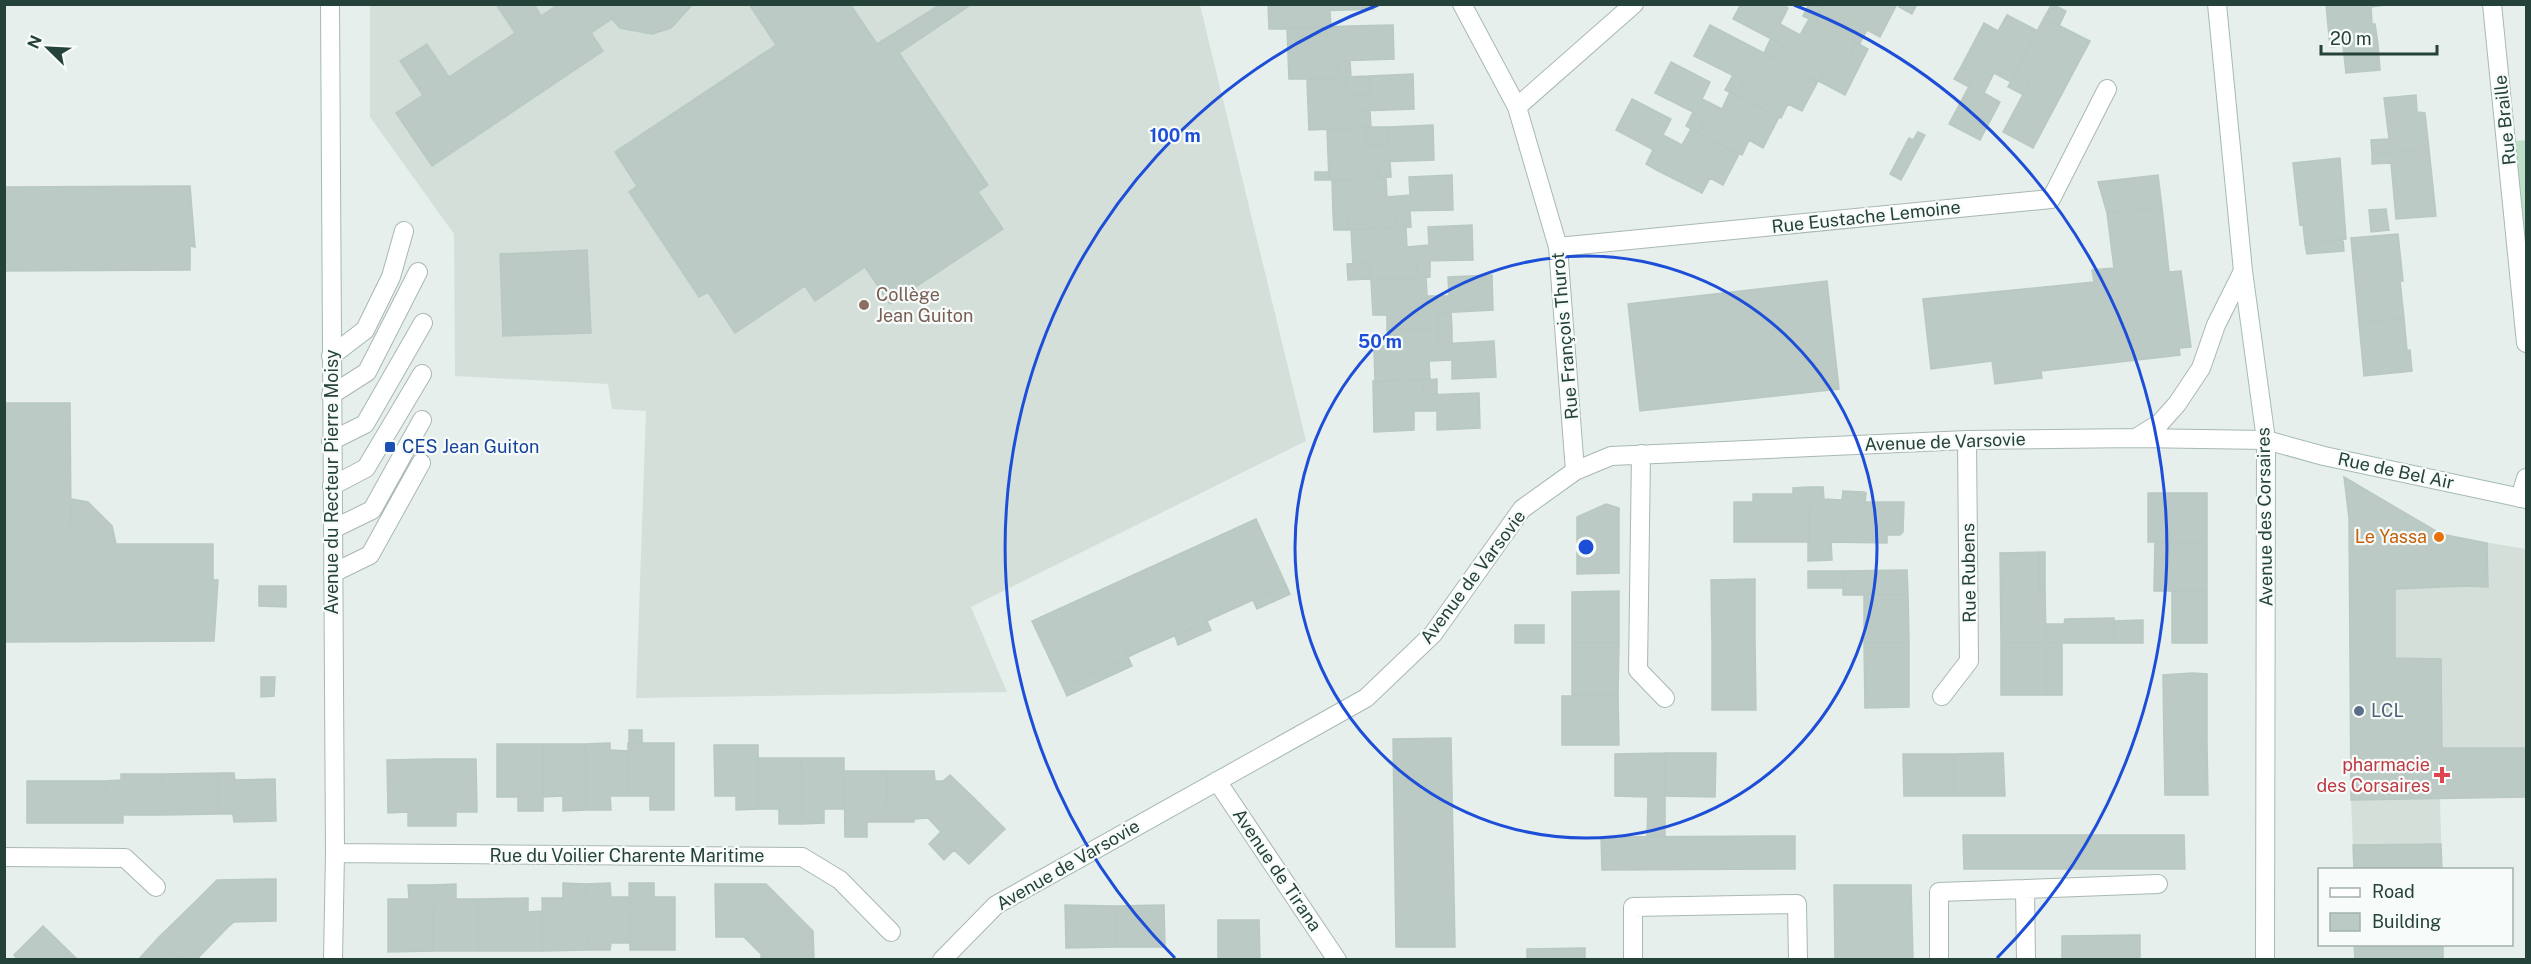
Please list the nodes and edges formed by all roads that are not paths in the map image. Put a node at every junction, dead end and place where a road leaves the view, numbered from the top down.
1 (330, 4) edge
2 (1462, 4) edge
3 (1634, 4) edge
4 (2217, 4) edge
5 (2492, 4) edge
6 (2108, 89) dead end
7 (1517, 107) junction
8 (404, 231) dead end
9 (1558, 247) junction
10 (2243, 271) junction
11 (418, 272) dead end
12 (423, 323) dead end
13 (2526, 343) edge
14 (331, 356) junction
15 (422, 374) dead end
16 (331, 395) junction
17 (422, 420) dead end
18 (2136, 438) junction
19 (1967, 440) junction
20 (2266, 440) junction
21 (332, 441) junction
22 (1641, 454) junction
23 (421, 463) dead end
24 (1575, 471) junction
25 (2526, 478) edge
26 (332, 486) junction
27 (2523, 499) edge
28 (333, 529) junction
29 (333, 573) junction
30 (1942, 696) dead end
31 (1665, 698) dead end
32 (1217, 781) junction
33 (335, 854) junction
34 (4, 857) edge
35 (2158, 884) dead end
36 (156, 887) dead end
37 (2025, 889) junction
38 (891, 932) dead end
39 (333, 960) edge
40 (942, 960) edge
41 (1337, 960) edge
42 (1633, 960) edge
43 (1798, 960) edge
44 (1939, 960) edge
45 (2026, 960) edge
46 (2265, 960) edge

1 - 14 street, Avenue du Recteur Pierre Moisy
2 - 7 street, Rue François Thurot
3 - 7 street
4 - 10 street, Avenue des Corsaires
5 - 13 street, Rue Braille
6 - 9 street, Rue Eustache Lemoine
7 - 9 street, Rue François Thurot
8 - 14 street
9 - 24 street, Rue François Thurot
10 - 18 street
10 - 20 street, Avenue des Corsaires
11 - 16 street
12 - 21 street
14 - 16 street, Avenue du Recteur Pierre Moisy
15 - 26 street
16 - 21 street, Avenue du Recteur Pierre Moisy
17 - 28 street
18 - 19 street, Avenue de Varsovie
18 - 20 street, Avenue de Varsovie
19 - 22 street, Avenue de Varsovie
19 - 30 street, Rue Rubens
20 - 27 street, Rue de Bel Air
20 - 46 street, Avenue des Corsaires
21 - 26 street, Avenue du Recteur Pierre Moisy
22 - 24 street, Avenue de Varsovie
22 - 31 street
23 - 29 street
24 - 32 street, Avenue de Varsovie
25 - 27 street
26 - 28 street, Avenue du Recteur Pierre Moisy
28 - 29 street, Avenue du Recteur Pierre Moisy
29 - 33 street, Avenue du Recteur Pierre Moisy
32 - 40 street, Avenue de Varsovie
32 - 41 street, Avenue de Tirana
33 - 38 street, Rue du Voilier Charente Maritime
33 - 39 street, Avenue du Recteur Pierre Moisy
34 - 36 street
35 - 37 street
37 - 44 street
37 - 45 street
42 - 43 street

